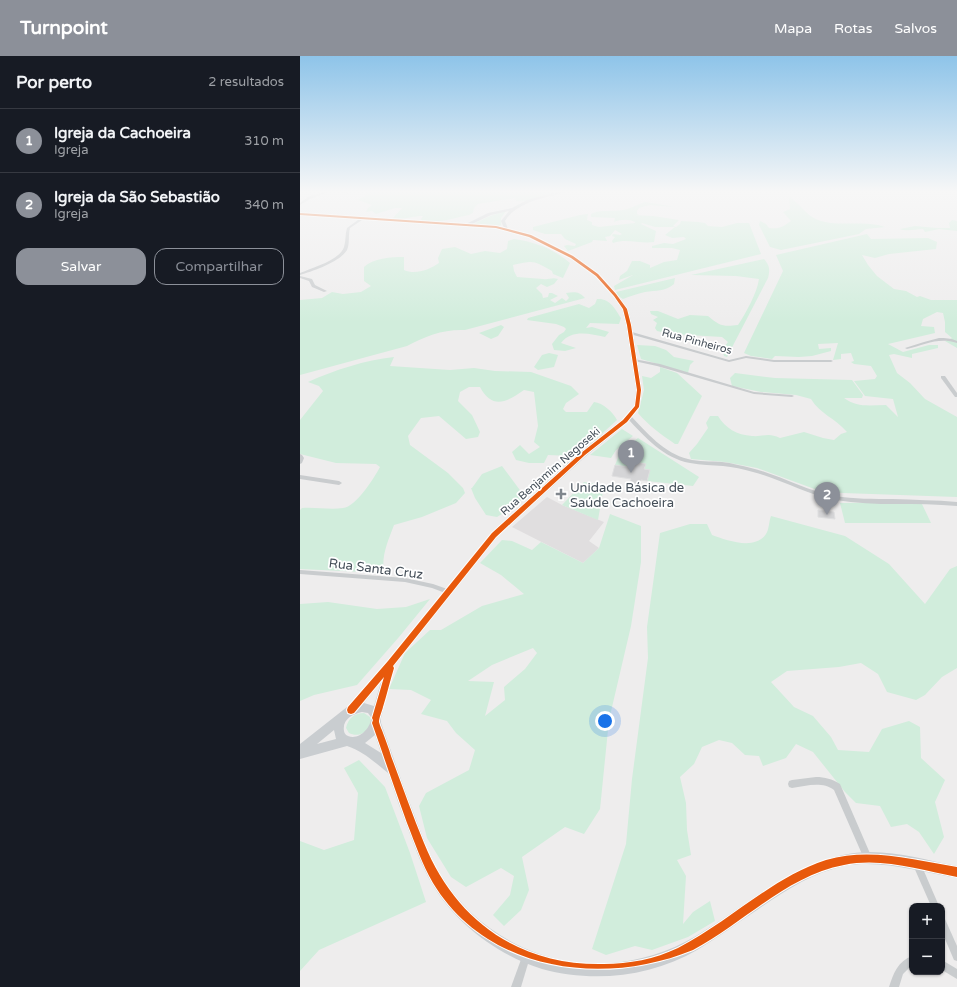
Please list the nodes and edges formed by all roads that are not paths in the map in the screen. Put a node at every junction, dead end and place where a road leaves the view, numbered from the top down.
1 (348, 235) edge
2 (527, 235) edge
3 (300, 274) edge
4 (300, 277) edge
5 (325, 291) dead end
6 (631, 333) junction
7 (957, 342) edge
8 (907, 348) dead end
9 (635, 360) junction
10 (831, 361) dead end
11 (943, 377) dead end
12 (792, 396) dead end
13 (957, 396) edge
14 (629, 417) junction
15 (300, 456) edge
16 (300, 462) edge
17 (300, 477) edge
18 (339, 483) dead end
19 (957, 504) edge
20 (300, 572) edge
21 (448, 592) junction
22 (391, 663) junction
23 (348, 712) junction
24 (376, 720) junction
25 (349, 741) junction
26 (300, 751) edge
27 (300, 754) edge
28 (392, 770) junction
29 (792, 784) dead end
30 (868, 858) junction
31 (917, 865) junction
32 (957, 872) edge
33 (934, 903) edge
34 (945, 929) edge
35 (526, 957) junction
36 (957, 957) edge
37 (909, 961) edge
38 (945, 967) edge
39 (957, 974) edge
40 (516, 987) edge
41 (894, 987) edge

1 - 3 street
2 - 6 main road, Rua Benjamim Negoseki
4 - 5 street
6 - 9 main road, Rua Benjamim Negoseki
6 - 10 street, Rua Pinheiros
7 - 8 street
9 - 12 street
9 - 14 main road, Rua Benjamim Negoseki
11 - 13 street
14 - 19 street
14 - 21 main road, Rua Benjamim Negoseki
15 - 16 street
17 - 18 street
20 - 21 street, Rua Santa Cruz
21 - 22 main road, Rua Benjamim Negoseki
22 - 23 main road, Rua Benjamim Negoseki
22 - 24 main road, Rua Benjamim Negoseki
23 - 24 main road
23 - 25 main road
23 - 26 main road
24 - 25 main road
24 - 28 main road
25 - 27 main road
25 - 28 main road
28 - 35 main road
29 - 30 street
30 - 31 main road
30 - 35 main road
31 - 32 main road
31 - 33 street
34 - 36 street
35 - 40 street
37 - 41 street
38 - 39 street

